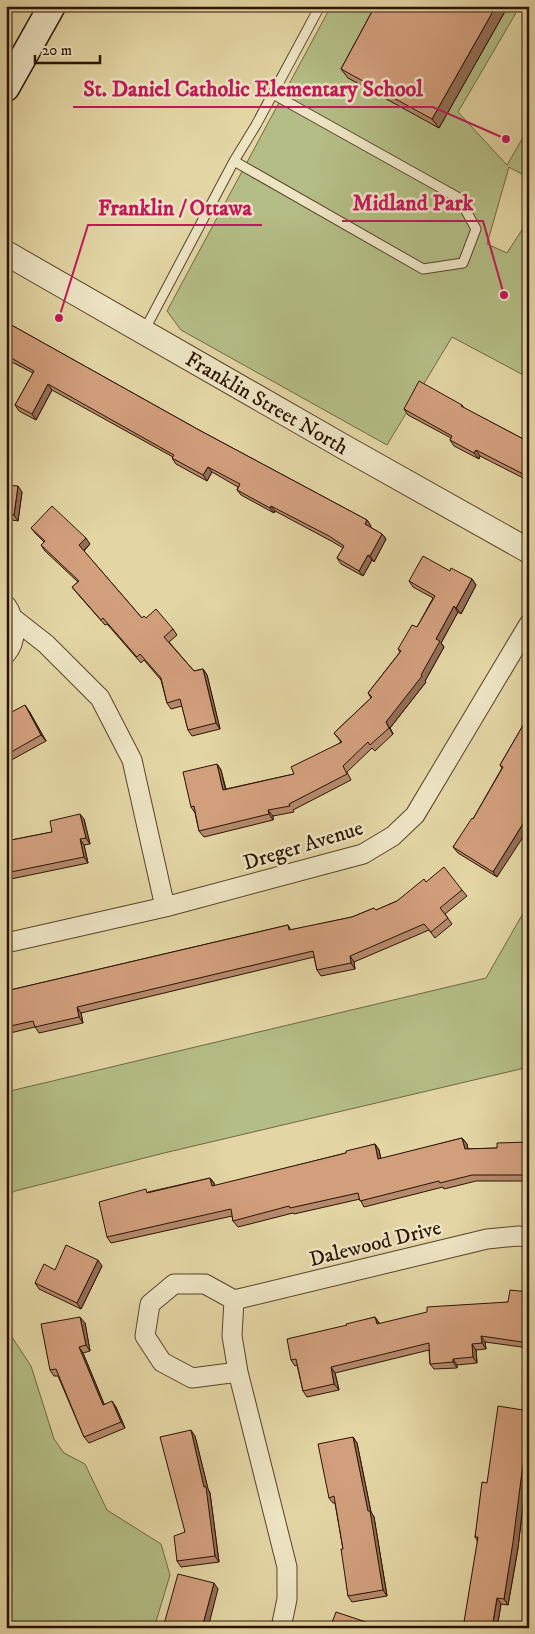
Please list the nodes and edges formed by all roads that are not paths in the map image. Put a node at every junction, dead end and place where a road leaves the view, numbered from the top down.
1 (52, 6) edge
2 (320, 6) edge
3 (6, 88) edge
4 (273, 94) junction
5 (234, 161) junction
6 (6, 253) edge
7 (143, 333) junction
8 (529, 551) edge
9 (10, 612) edge
10 (529, 624) edge
11 (6, 654) edge
12 (165, 906) junction
13 (6, 943) edge
14 (529, 1237) edge
15 (234, 1300) junction
16 (238, 1372) junction
17 (281, 1628) edge

1 - 3 main road
2 - 4 lane
4 - 5 lane
4 - 5 lane
5 - 7 lane
6 - 7 street, Franklin Street North
7 - 8 street, Franklin Street North
9 - 11 street
9 - 12 street
10 - 12 street, Dreger Avenue
12 - 13 street, Dreger Avenue
14 - 15 street, Dalewood Drive
15 - 16 street
15 - 16 street
16 - 17 street

